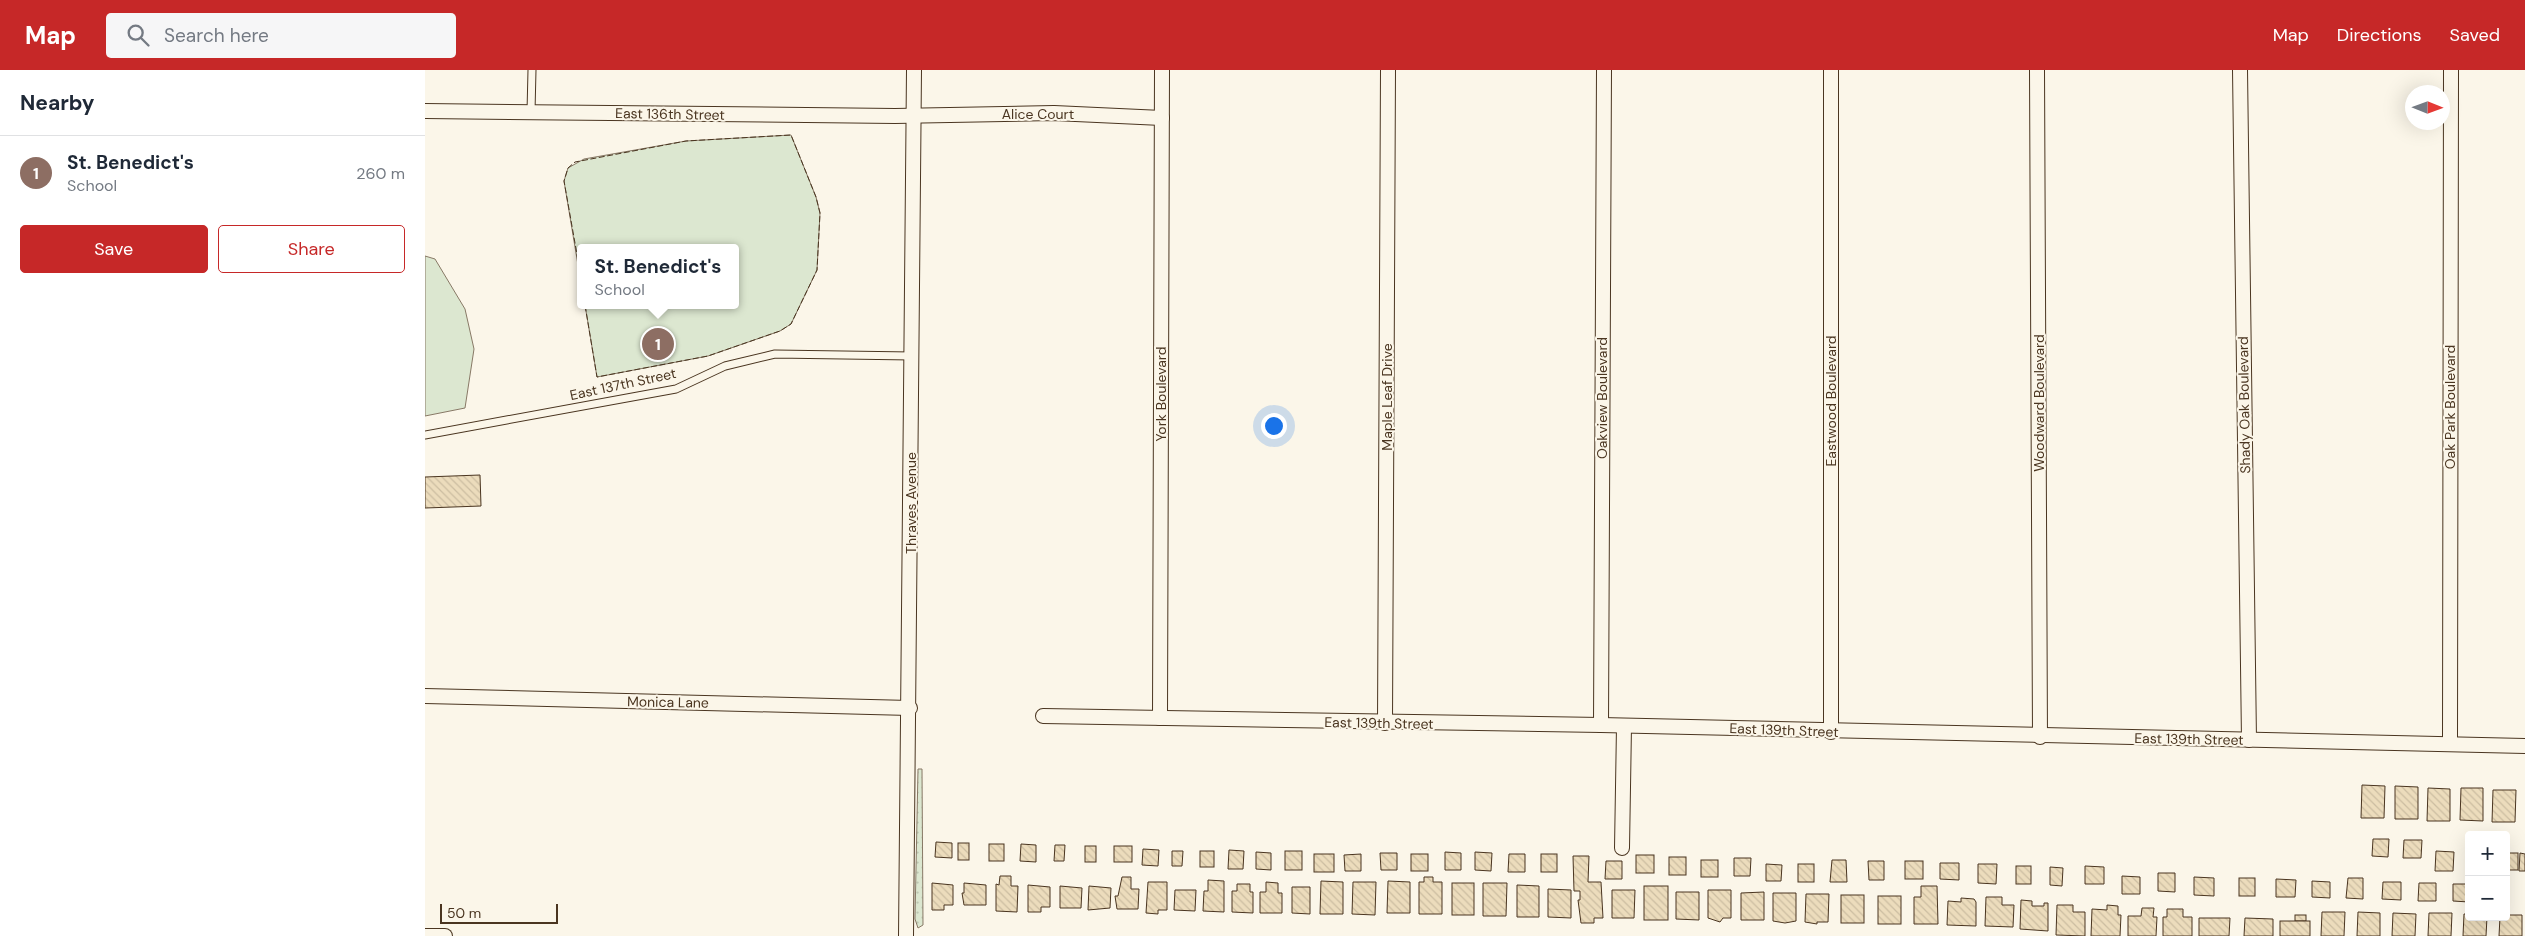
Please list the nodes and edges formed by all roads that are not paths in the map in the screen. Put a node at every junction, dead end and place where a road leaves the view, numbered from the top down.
1 (532, 70) edge
2 (914, 70) edge
3 (1162, 70) edge
4 (1388, 70) edge
5 (1604, 70) edge
6 (1831, 70) edge
7 (2037, 70) edge
8 (2240, 70) edge
9 (2451, 70) edge
10 (425, 111) edge
11 (531, 112) junction
12 (914, 115) junction
13 (1162, 118) junction
14 (912, 356) junction
15 (425, 434) edge
16 (425, 696) edge
17 (910, 708) junction
18 (1043, 716) dead end
19 (1160, 718) junction
20 (1385, 723) junction
21 (1601, 725) junction
22 (1625, 726) junction
23 (1831, 732) junction
24 (2041, 737) junction
25 (2249, 740) junction
26 (2450, 743) junction
27 (2525, 746) edge
28 (1622, 848) dead end
29 (425, 936) edge
30 (445, 936) edge
31 (907, 936) edge

1 - 11 lane
2 - 12 street, Thraves Avenue
3 - 13 street, York Boulevard
4 - 20 street, Maple Leaf Drive
5 - 21 street, Oakview Boulevard
6 - 23 street, Eastwood Boulevard
7 - 24 street, Woodward Boulevard
8 - 25 street, Shady Oak Boulevard
9 - 26 street, Oak Park Boulevard
10 - 11 street, East 136th Street
11 - 12 street, East 136th Street
12 - 13 street, Alice Court
12 - 14 street, Thraves Avenue
13 - 19 street, York Boulevard
14 - 15 lane, East 137th Street
14 - 17 street, Thraves Avenue
16 - 17 street, Monica Lane
17 - 31 street, Thraves Avenue
18 - 19 street, East 139th Street
19 - 20 street, East 139th Street
20 - 21 street, East 139th Street
21 - 22 street, East 139th Street
22 - 23 street, East 139th Street
22 - 28 street
23 - 24 street, East 139th Street
24 - 25 street, East 139th Street
25 - 26 street, East 139th Street
26 - 27 street, East 139th Street
29 - 30 street

